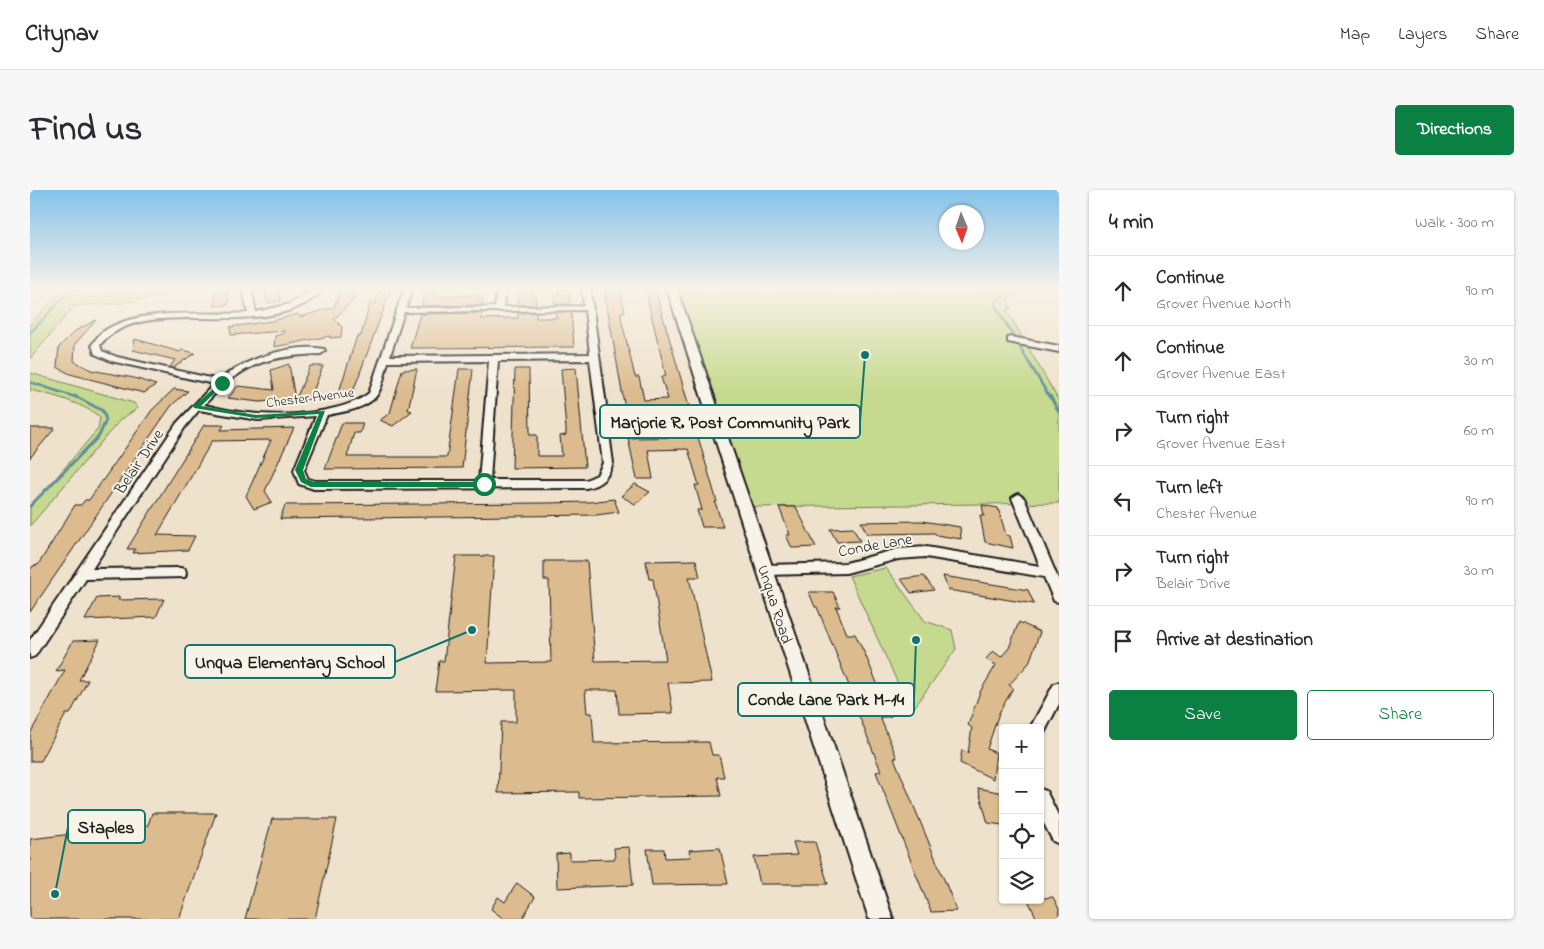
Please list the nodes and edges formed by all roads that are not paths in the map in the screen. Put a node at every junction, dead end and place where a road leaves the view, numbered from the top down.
1 (132, 323) edge
2 (397, 323) edge
3 (591, 323) edge
4 (683, 323) edge
5 (1011, 340) dead end
6 (1059, 349) edge
7 (321, 351) dead end
8 (595, 357) junction
9 (385, 358) junction
10 (494, 358) junction
11 (222, 383) junction
12 (196, 407) junction
13 (323, 412) junction
14 (603, 423) junction
15 (716, 423) junction
16 (484, 484) junction
17 (1018, 498) dead end
18 (765, 570) junction
19 (180, 573) dead end
20 (1049, 573) junction
21 (82, 574) junction
22 (1059, 597) edge
23 (30, 652) edge
24 (1059, 690) edge
25 (1040, 724) edge
26 (1044, 805) edge
27 (1059, 835) edge
28 (881, 919) edge

1 - 11 street
2 - 9 street, Chester Avenue
3 - 8 street
4 - 15 street, Unqua Road
5 - 6 street
7 - 11 street, Belair Drive
8 - 10 street
8 - 14 street
9 - 10 street
9 - 13 street, Chester Avenue
10 - 16 street
11 - 12 street, Belair Drive
12 - 13 street, Chester Avenue
12 - 21 street, Belair Drive
13 - 16 street
14 - 15 street
14 - 16 street
15 - 18 street, Unqua Road
17 - 20 street
18 - 20 street, Conde Lane
18 - 28 street, Unqua Road
19 - 21 street
20 - 22 street
21 - 23 street, Belair Drive
24 - 25 street
26 - 27 street

